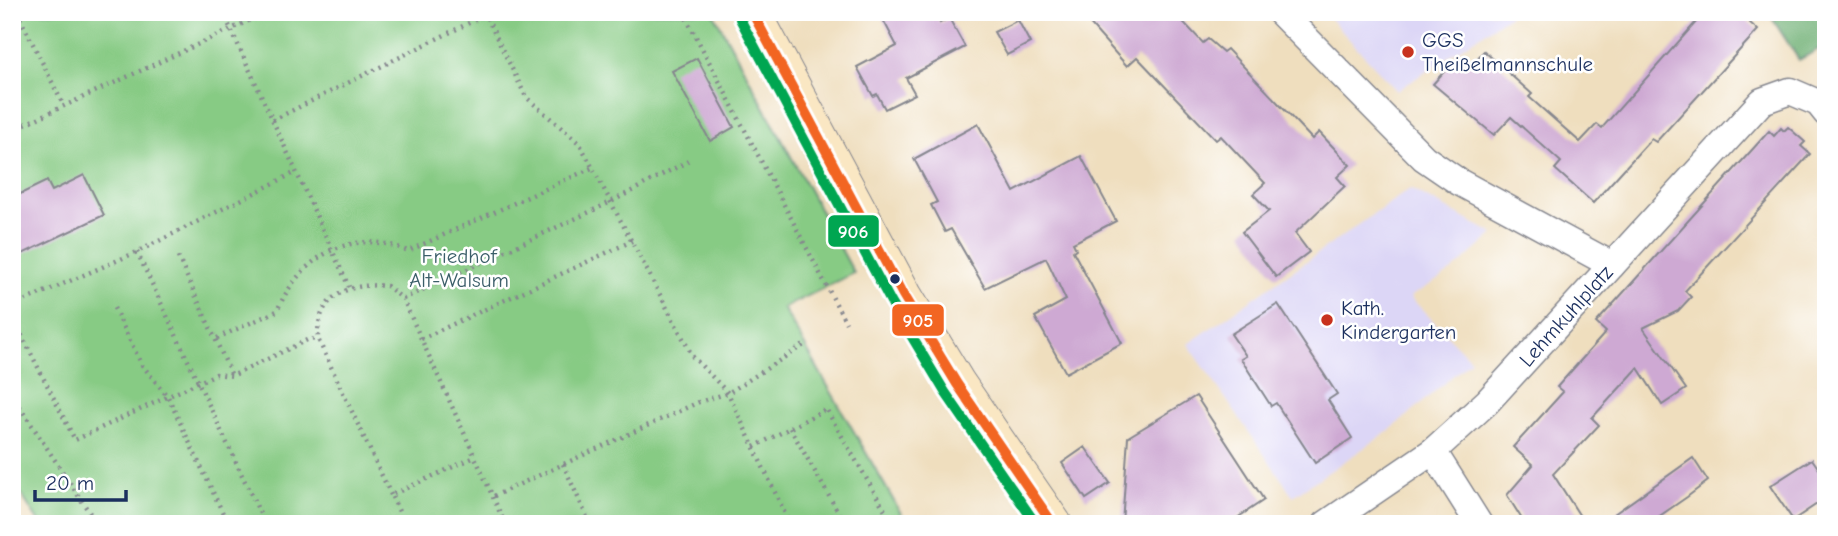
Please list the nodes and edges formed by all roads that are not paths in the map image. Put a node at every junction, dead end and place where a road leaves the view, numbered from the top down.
1 (752, 12) edge
2 (1280, 12) edge
3 (1826, 113) edge
4 (1612, 265) junction
5 (1433, 451) junction
6 (1053, 524) edge
7 (1326, 524) edge
8 (1479, 524) edge

1 - 6 street
2 - 4 street
3 - 4 street, Lehmkuhlplatz
4 - 5 street, Lehmkuhlplatz
5 - 7 street, Lehmkuhlplatz
5 - 8 street

